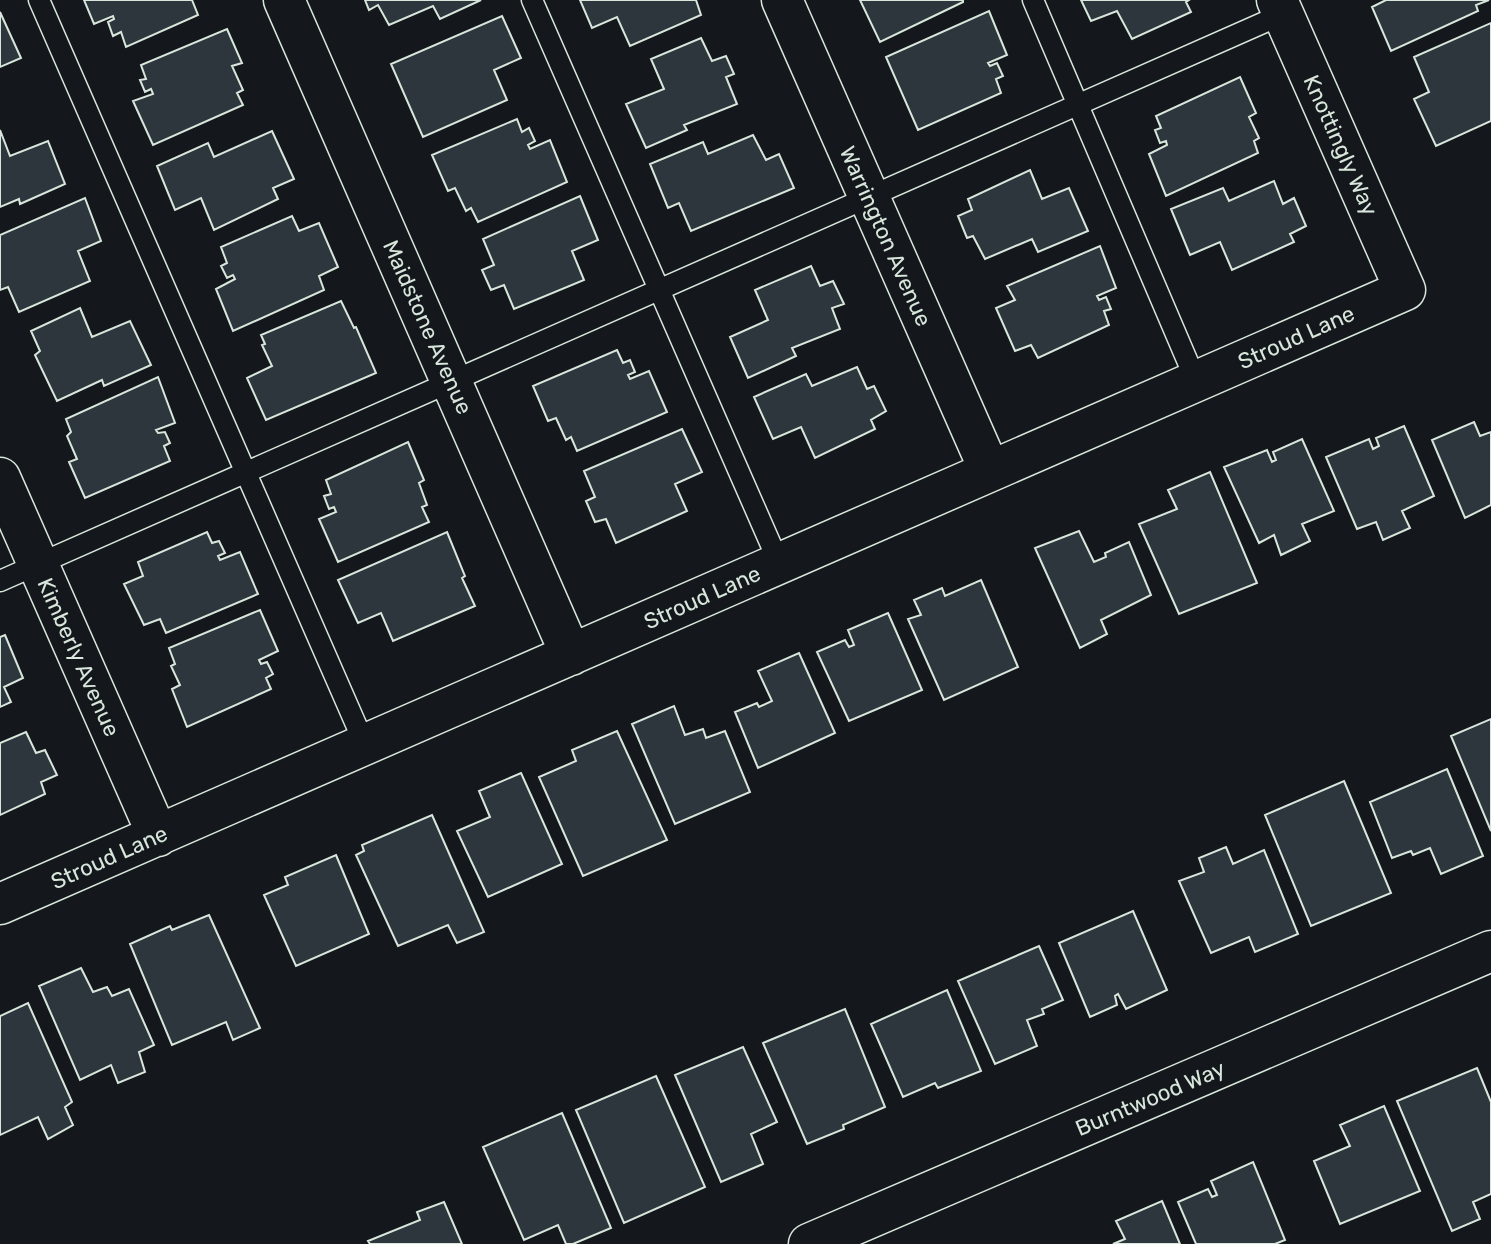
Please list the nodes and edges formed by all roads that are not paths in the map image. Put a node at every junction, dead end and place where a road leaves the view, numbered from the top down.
1 (39, 0) edge
2 (284, 0) edge
3 (532, 0) edge
4 (782, 0) edge
5 (1033, 0) edge
6 (1280, 7) edge
7 (1078, 104) junction
8 (869, 197) junction
9 (659, 290) junction
10 (1405, 290) joint
11 (1196, 381) junction
12 (451, 382) junction
13 (990, 471) junction
14 (244, 473) junction
15 (0, 478) edge
16 (779, 563) junction
17 (38, 564) junction
18 (0, 581) edge
19 (571, 655) junction
20 (365, 745) junction
21 (158, 836) junction
22 (0, 904) edge
23 (1491, 951) edge
24 (809, 1244) edge

1 - 14 lane
2 - 12 street, Maidstone Avenue
3 - 9 lane
4 - 8 street, Warrington Avenue
5 - 7 lane
6 - 7 lane
6 - 10 street, Knottingly Way
7 - 8 lane
7 - 11 lane
8 - 9 lane
8 - 13 street, Warrington Avenue
9 - 12 lane
9 - 16 lane
10 - 11 street, Stroud Lane
11 - 13 street, Stroud Lane
12 - 14 lane
12 - 19 street, Maidstone Avenue
13 - 16 street, Stroud Lane
14 - 17 lane
14 - 20 lane
15 - 17 street, Kimberly Avenue
16 - 19 street, Stroud Lane
17 - 18 lane
17 - 21 street, Kimberly Avenue
19 - 20 street, Stroud Lane
20 - 21 street, Stroud Lane
21 - 22 street, Stroud Lane
23 - 24 street, Burntwood Way

